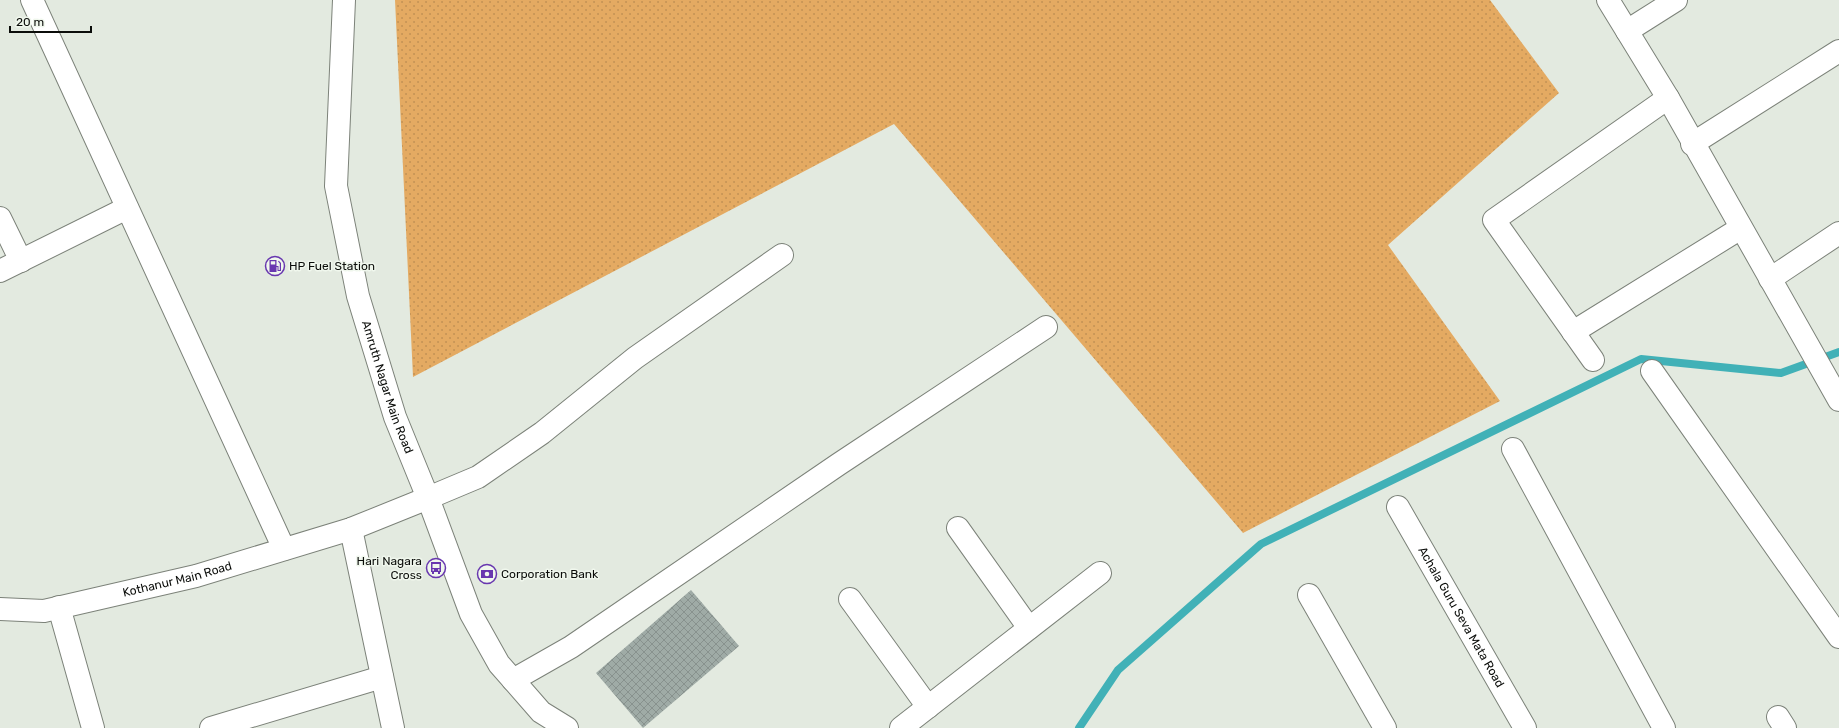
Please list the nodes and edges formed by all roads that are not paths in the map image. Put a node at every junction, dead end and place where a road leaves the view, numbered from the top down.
1 (32, 0) edge
2 (344, 0) edge
3 (1608, 0) edge
4 (1676, 0) edge
5 (1627, 31) junction
6 (1839, 51) edge
7 (1668, 98) junction
8 (1692, 144) junction
9 (127, 208) junction
10 (0, 218) edge
11 (1741, 228) junction
12 (1839, 233) edge
13 (782, 255) dead end
14 (21, 261) junction
15 (0, 271) edge
16 (1770, 279) junction
17 (1046, 327) dead end
18 (1573, 332) junction
19 (1593, 360) dead end
20 (1652, 371) dead end
21 (1839, 400) edge
22 (1513, 449) dead end
23 (428, 498) junction
24 (1398, 507) dead end
25 (958, 528) dead end
26 (350, 529) junction
27 (284, 549) junction
28 (1100, 573) dead end
29 (1309, 595) dead end
30 (850, 599) dead end
31 (59, 608) junction
32 (0, 609) edge
33 (1030, 628) junction
34 (1839, 638) edge
35 (382, 677) junction
36 (513, 680) junction
37 (928, 707) junction
38 (93, 728) edge
39 (211, 728) edge
40 (393, 728) edge
41 (567, 728) edge
42 (901, 728) edge
43 (1385, 728) edge
44 (1525, 728) edge
45 (1664, 728) edge

1 - 9 street
2 - 23 street, Amruth Nagar Main Road
3 - 5 street
4 - 5 street
5 - 7 street
6 - 8 street
7 - 8 street
7 - 18 street
8 - 11 street
9 - 14 street
9 - 27 street
10 - 14 street
11 - 16 street
11 - 18 street
12 - 16 street
13 - 23 street, Kothanur Main Road
14 - 15 street
16 - 21 street
17 - 36 street
18 - 19 street
20 - 34 street
22 - 45 street
23 - 26 street, Kothanur Main Road
23 - 36 street, Amruth Nagar Main Road
24 - 44 street, Achala Guru Seva Mata Road
25 - 33 street
26 - 27 street, Kothanur Main Road
26 - 35 street
27 - 31 street, Kothanur Main Road
28 - 33 street
29 - 43 street
30 - 37 street
31 - 32 street, Kothanur Main Road
31 - 38 street
33 - 37 street
35 - 39 street
35 - 40 street
36 - 41 street, Amruth Nagar Main Road
37 - 42 street

